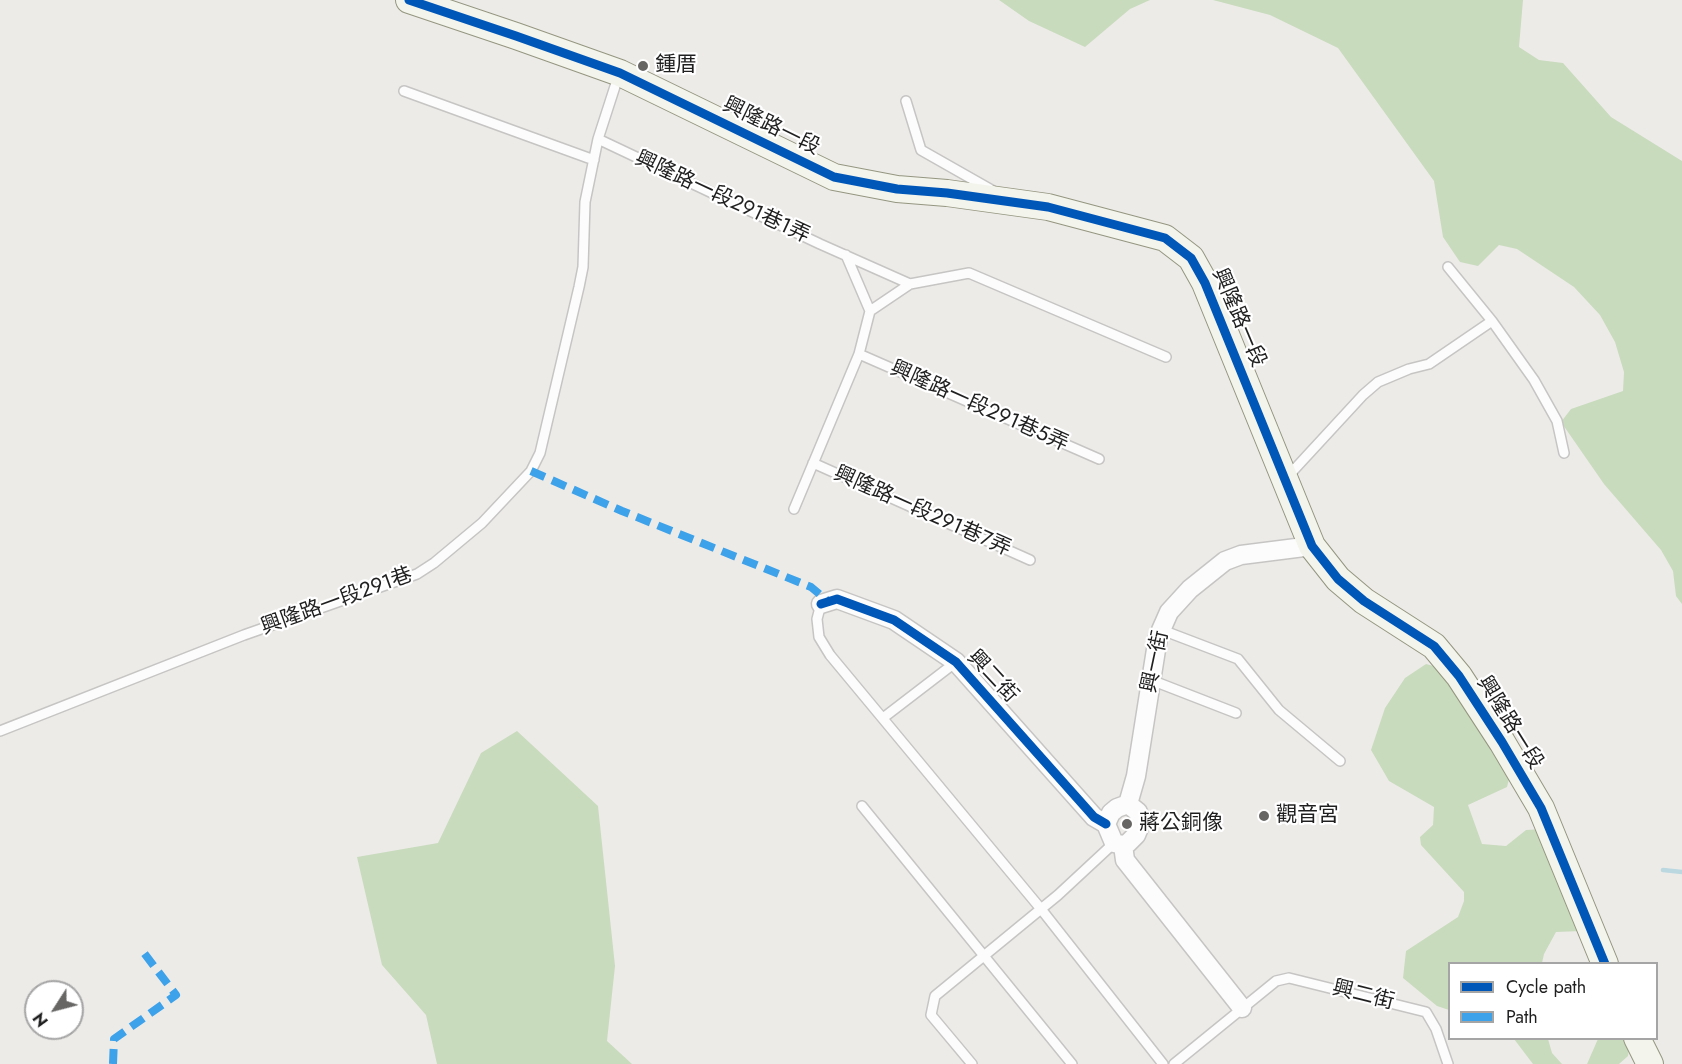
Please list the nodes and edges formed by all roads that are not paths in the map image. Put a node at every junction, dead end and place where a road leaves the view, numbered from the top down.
1 (409, 0) edge
2 (620, 73) junction
3 (404, 91) dead end
4 (906, 101) dead end
5 (598, 139) junction
6 (594, 160) junction
7 (1013, 202) junction
8 (846, 255) junction
9 (1448, 267) dead end
10 (910, 284) junction
11 (870, 311) junction
12 (1492, 321) junction
13 (859, 354) junction
14 (1166, 357) dead end
15 (1564, 453) dead end
16 (1099, 459) dead end
17 (813, 463) junction
18 (1287, 481) junction
19 (794, 508) dead end
20 (1312, 546) junction
21 (1030, 560) dead end
22 (821, 604) joint
23 (1162, 630) junction
24 (956, 662) junction
25 (1151, 680) junction
26 (1236, 713) dead end
27 (883, 718) junction
28 (0, 730) edge
29 (1340, 761) dead end
30 (1128, 804) junction
31 (862, 806) dead end
32 (1106, 824) junction
33 (1119, 844) junction
34 (1041, 909) junction
35 (984, 956) junction
36 (1605, 962) edge
37 (1242, 1008) junction
38 (1638, 1040) edge
39 (972, 1064) edge
40 (1072, 1064) edge
41 (1163, 1064) edge
42 (1174, 1064) edge
43 (1448, 1064) edge
44 (1650, 1064) edge

1 - 2 street, 興隆路一段
2 - 5 lane, 興隆路一段291巷
2 - 7 street, 興隆路一段
3 - 6 lane
4 - 7 lane
5 - 6 lane, 興隆路一段291巷
5 - 8 lane, 興隆路一段291巷1弄
6 - 28 lane, 興隆路一段291巷
7 - 18 street, 興隆路一段
8 - 10 lane, 興隆路一段291巷1弄
8 - 11 lane
9 - 12 lane
10 - 11 lane
10 - 14 lane
11 - 13 lane
12 - 15 lane
12 - 18 lane
13 - 16 lane, 興隆路一段291巷5弄
13 - 17 lane
17 - 19 lane
17 - 21 lane, 興隆路一段291巷7弄
18 - 20 street, 興隆路一段
20 - 23 street, 興一街
20 - 36 street, 興隆路一段
22 - 24 street, 興二街
22 - 27 lane
23 - 25 street, 興一街
23 - 29 lane
24 - 27 lane
24 - 32 street, 興二街
25 - 26 lane
25 - 30 street, 興一街
27 - 34 lane
30 - 32 street
30 - 33 street
31 - 35 lane
32 - 33 street
33 - 34 lane
33 - 37 street
34 - 35 lane
34 - 41 lane
35 - 39 lane
35 - 40 lane
37 - 42 lane
37 - 43 lane, 興二街
38 - 44 street

